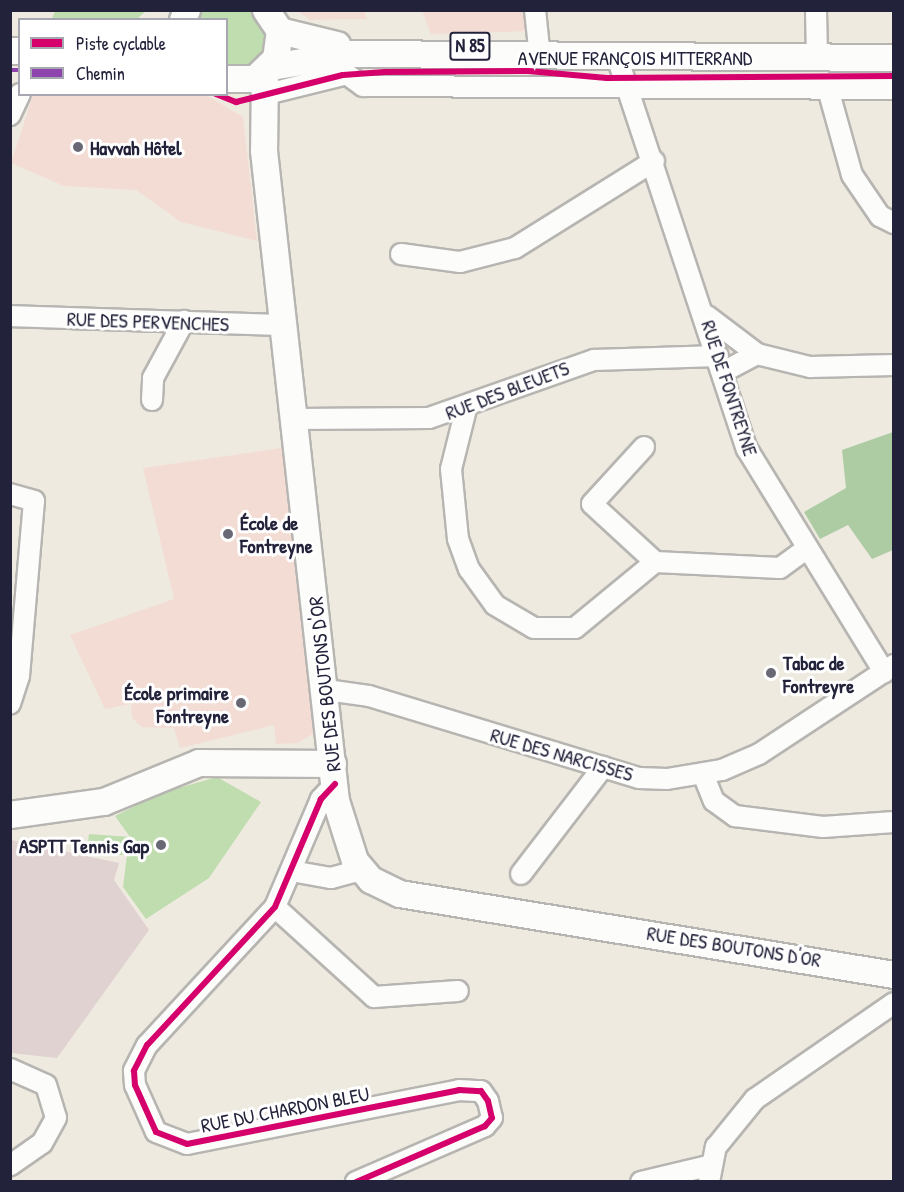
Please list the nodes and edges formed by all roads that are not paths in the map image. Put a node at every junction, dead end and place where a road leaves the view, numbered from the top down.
1 (535, 10) edge
2 (816, 10) edge
3 (273, 21) edge
4 (539, 46) junction
5 (894, 47) edge
6 (817, 52) junction
7 (322, 56) junction
8 (894, 58) edge
9 (636, 64) junction
10 (343, 75) junction
11 (266, 78) junction
12 (230, 79) edge
13 (828, 89) junction
14 (894, 89) edge
15 (19, 96) edge
16 (10, 115) edge
17 (262, 129) junction
18 (654, 161) junction
19 (894, 223) edge
20 (401, 254) dead end
21 (706, 314) junction
22 (10, 316) edge
23 (184, 321) junction
24 (285, 325) junction
25 (757, 354) junction
26 (721, 364) junction
27 (894, 365) edge
28 (152, 400) dead end
29 (466, 409) junction
30 (296, 419) junction
31 (644, 447) dead end
32 (10, 494) edge
33 (808, 548) junction
34 (655, 562) junction
35 (889, 669) edge
36 (326, 690) junction
37 (10, 704) edge
38 (603, 767) junction
39 (334, 774) junction
40 (703, 774) junction
41 (10, 815) edge
42 (894, 822) edge
43 (361, 870) junction
44 (291, 871) junction
45 (521, 874) dead end
46 (275, 906) junction
47 (894, 975) edge
48 (458, 992) dead end
49 (894, 1003) edge
50 (886, 1015) edge
51 (10, 1069) edge
52 (10, 1165) edge
53 (708, 1174) edge
54 (356, 1182) edge
55 (641, 1182) edge

1 - 4 street
2 - 6 street
3 - 4 main road, AVENUE FRANÇOIS MITTERRAND / N 85
3 - 11 main road, RUE DES BOUTONS D'OR
4 - 9 main road, AVENUE FRANÇOIS MITTERRAND / N 85
5 - 6 main road, AVENUE FRANÇOIS MITTERRAND / N 85
6 - 8 main road, AVENUE FRANÇOIS MITTERRAND / N 85
6 - 9 main road, AVENUE FRANÇOIS MITTERRAND / N 85
7 - 9 main road, AVENUE FRANÇOIS MITTERRAND / N 85
7 - 10 street
7 - 11 main road, AVENUE FRANÇOIS MITTERRAND / N 85
9 - 10 street
9 - 13 street
9 - 18 street, RUE DE FONTREYNE
10 - 11 street
11 - 12 main road, AVENUE FRANÇOIS MITTERRAND
11 - 17 main road, RUE DES BOUTONS D'OR
12 - 17 main road, RUE DES BOUTONS D'OR
13 - 14 street
13 - 19 street
15 - 16 street
17 - 24 main road, RUE DES BOUTONS D'OR
18 - 20 street
18 - 21 street, RUE DE FONTREYNE
21 - 25 street
21 - 26 street, RUE DE FONTREYNE
22 - 23 street, RUE DES PERVENCHES
23 - 24 street, RUE DES PERVENCHES
23 - 28 street
24 - 30 main road, RUE DES BOUTONS D'OR
25 - 26 street
25 - 27 street
26 - 29 street, RUE DES BLEUETS
26 - 33 street, RUE DE FONTREYNE
29 - 30 street, RUE DES BLEUETS
29 - 34 street
30 - 36 main road, RUE DES BOUTONS D'OR
31 - 34 street
32 - 37 street
33 - 34 street
33 - 35 street, RUE DE FONTREYNE
35 - 40 street, RUE DES NARCISSES
36 - 38 street, RUE DES NARCISSES
36 - 39 main road, RUE DES BOUTONS D'OR
38 - 40 street, RUE DES NARCISSES
38 - 45 street
39 - 41 main road
39 - 43 main road, RUE DES BOUTONS D'OR
39 - 44 street, RUE DU CHARDON BLEU
40 - 42 street
43 - 44 street
43 - 47 main road, RUE DES BOUTONS D'OR
44 - 46 street, RUE DU CHARDON BLEU
46 - 48 street
46 - 54 street, RUE DU CHARDON BLEU
49 - 50 street
50 - 53 street
51 - 52 street
53 - 55 street

